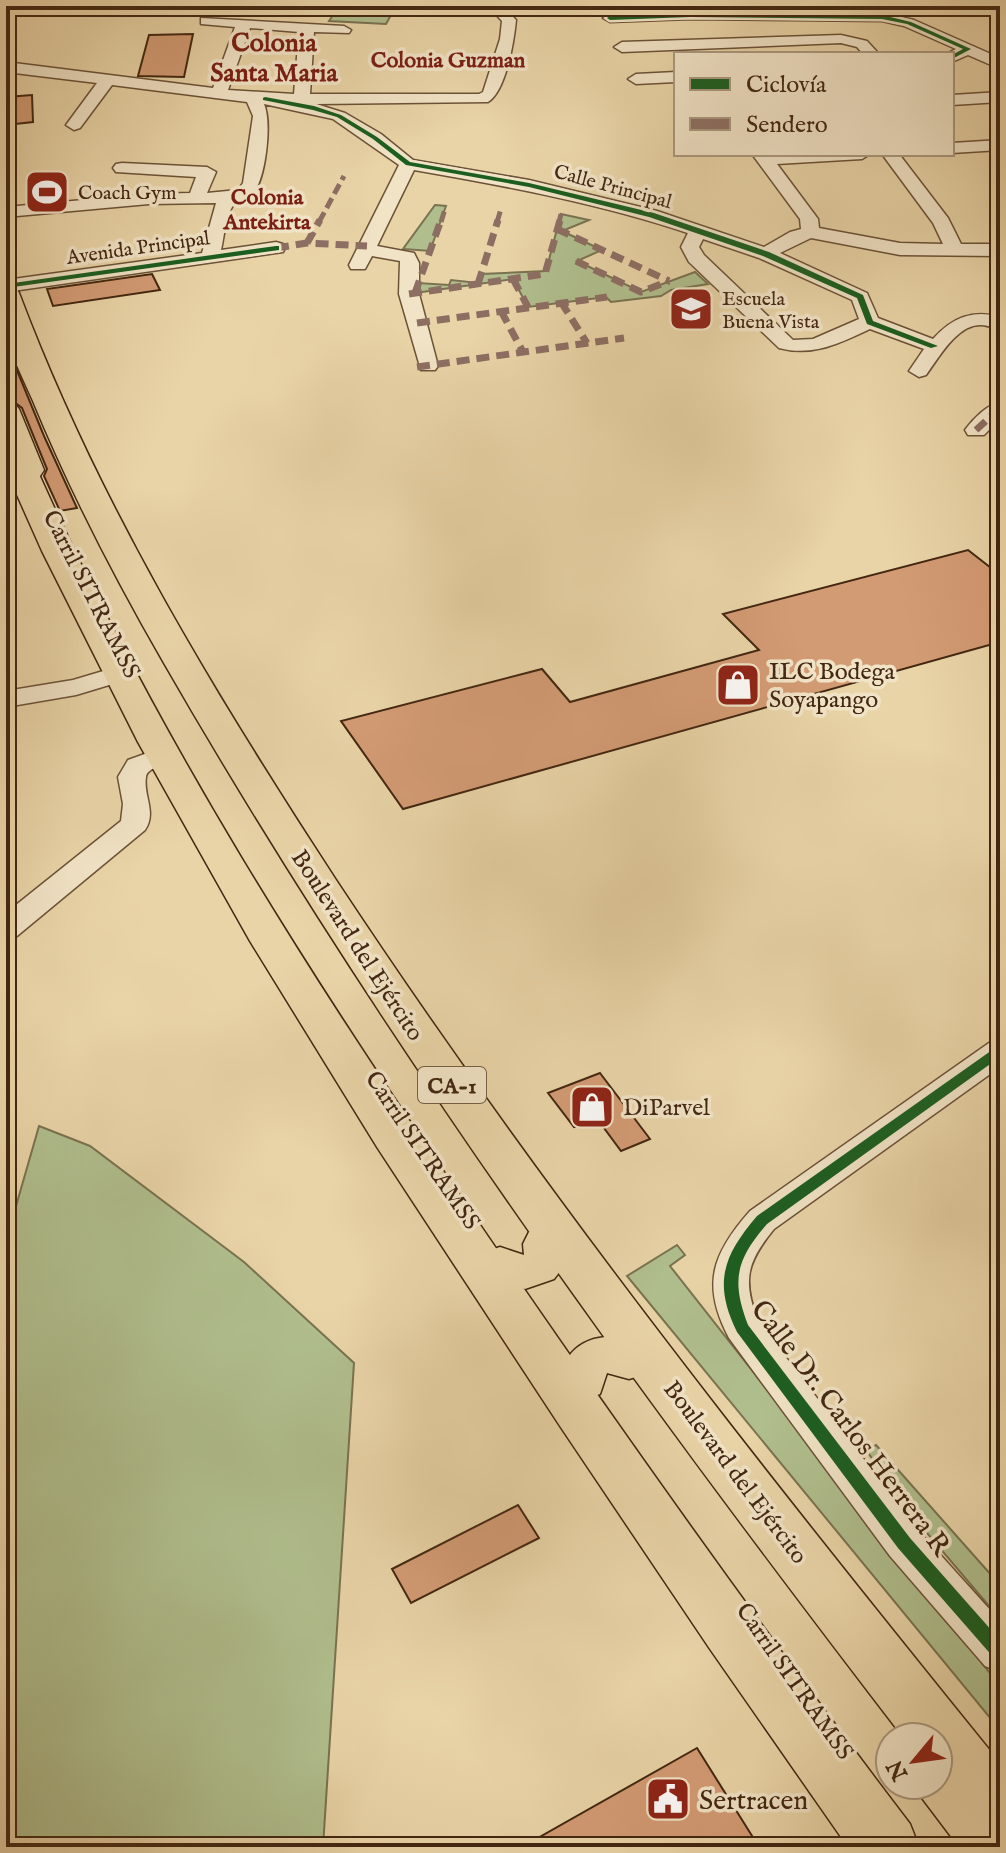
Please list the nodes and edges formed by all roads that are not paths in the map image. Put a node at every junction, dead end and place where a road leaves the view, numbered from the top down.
1 (495, 6) edge
2 (691, 10) edge
3 (796, 11) edge
4 (610, 18) dead end
5 (206, 21) dead end
6 (244, 24) junction
7 (307, 29) junction
8 (344, 30) dead end
9 (622, 47) dead end
10 (968, 49) junction
11 (695, 50) edge
12 (869, 52) edge
13 (954, 56) edge
14 (1000, 64) edge
15 (6, 67) edge
16 (674, 77) edge
17 (636, 79) dead end
18 (107, 80) junction
19 (219, 94) junction
20 (302, 97) junction
21 (1000, 97) edge
22 (260, 99) junction
23 (954, 100) edge
24 (74, 125) dead end
25 (999, 147) edge
26 (954, 148) edge
27 (795, 156) edge
28 (892, 156) edge
29 (762, 157) edge
30 (408, 164) junction
31 (122, 168) dead end
32 (197, 197) junction
33 (230, 198) junction
34 (6, 212) edge
35 (698, 231) junction
36 (811, 232) junction
37 (276, 248) dead end
38 (1000, 250) edge
39 (955, 251) junction
40 (766, 254) junction
41 (210, 257) junction
42 (6, 286) edge
43 (6, 293) edge
44 (870, 322) junction
45 (1000, 324) edge
46 (6, 329) edge
47 (934, 346) junction
48 (428, 366) dead end
49 (919, 371) dead end
50 (1000, 408) edge
51 (6, 429) edge
52 (976, 430) dead end
53 (120, 674) junction
54 (6, 699) edge
55 (164, 755) junction
56 (6, 929) edge
57 (1000, 1051) edge
58 (544, 1244) junction
59 (500, 1264) junction
60 (629, 1361) junction
61 (584, 1381) junction
62 (1000, 1652) edge
63 (895, 1721) edge
64 (954, 1797) edge
65 (1000, 1813) edge
66 (887, 1847) edge
67 (914, 1847) edge
68 (993, 1847) edge

1 - 20 street
2 - 3 street
2 - 4 street
2 - 11 street
3 - 10 street
5 - 6 street
6 - 7 street
6 - 19 street
7 - 8 street
7 - 20 street
9 - 11 street
10 - 13 street
10 - 14 street
11 - 12 street
15 - 18 street
16 - 17 street
18 - 19 street
18 - 24 street
19 - 22 street
20 - 22 street
21 - 23 street
22 - 30 street, Calle Principal
22 - 33 street
25 - 26 street
27 - 29 street
28 - 39 street
29 - 36 street
30 - 35 street, Calle Principal
30 - 48 street
31 - 32 street
32 - 33 street
32 - 34 street
33 - 41 street
35 - 40 street, Calle Principal
35 - 44 street
36 - 39 street
36 - 40 street
37 - 41 street, Avenida Principal
38 - 39 street
40 - 44 street, Calle Principal
41 - 42 street, Avenida Principal
43 - 65 highway, Boulevard del Ejército / CA-1
44 - 47 street
45 - 47 street
46 - 58 main road, Carril SITRAMSS
47 - 49 street
50 - 52 street
51 - 53 highway
51 - 59 main road, Carril SITRAMSS
53 - 54 street
53 - 55 highway
55 - 56 street
55 - 66 highway
57 - 62 street, Calle Dr. Carlos Herrera R
58 - 59 main road
58 - 60 main road, Carril SITRAMSS
59 - 61 main road, Carril SITRAMSS
60 - 61 main road
60 - 63 main road, Carril SITRAMSS
61 - 67 main road, Carril SITRAMSS
64 - 68 main road

